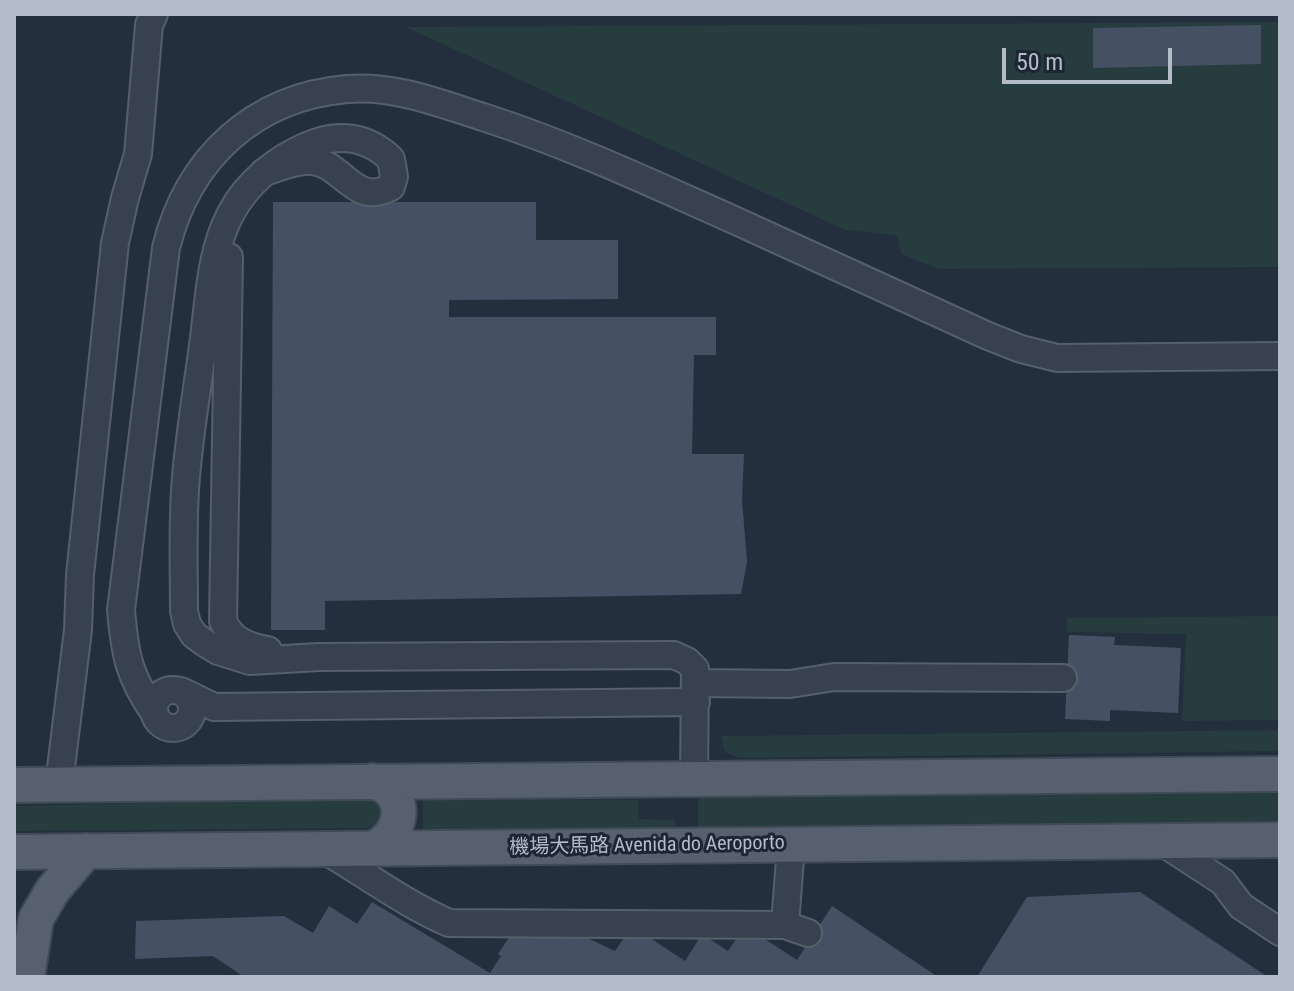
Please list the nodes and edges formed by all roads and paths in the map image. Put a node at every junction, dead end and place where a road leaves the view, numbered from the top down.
1 (151, 18) edge
2 (264, 172) dead end
3 (236, 205) junction
4 (1280, 356) edge
5 (85, 529) junction
6 (130, 534) junction
7 (127, 657) junction
8 (319, 657) junction
9 (1063, 678) dead end
10 (175, 691) junction
11 (696, 692) junction
12 (214, 707) junction
13 (155, 714) junction
14 (187, 722) junction
15 (1280, 774) edge
16 (694, 779) junction
17 (372, 781) junction
18 (59, 784) junction
19 (14, 785) edge
20 (1280, 840) edge
21 (1160, 841) junction
22 (791, 845) junction
23 (323, 849) junction
24 (372, 849) junction
25 (86, 851) junction
26 (14, 852) edge
27 (1241, 906) junction
28 (1280, 906) edge
29 (1280, 932) edge
30 (27, 977) edge

1 - 5 street
2 - 3 street
3 - 8 street
3 - 8 street
4 - 6 street
5 - 6 street
5 - 18 street
6 - 7 street
7 - 10 street
7 - 13 street
8 - 11 street
9 - 11 street
10 - 12 street
10 - 13 street
10 - 14 street
11 - 12 street
11 - 16 street
12 - 14 street
13 - 14 street
15 - 16 main road
16 - 17 main road
17 - 18 main road
17 - 24 main road
18 - 19 main road
20 - 21 main road, 機場大馬路 Avenida do Aeroporto
21 - 22 main road, 機場大馬路 Avenida do Aeroporto
21 - 27 street
22 - 23 street
22 - 24 main road, 機場大馬路 Avenida do Aeroporto
23 - 24 main road, 機場大馬路 Avenida do Aeroporto
23 - 25 main road, 機場大馬路 Avenida do Aeroporto
25 - 26 main road, 機場大馬路 Avenida do Aeroporto
25 - 30 main road
27 - 28 street
27 - 29 street

